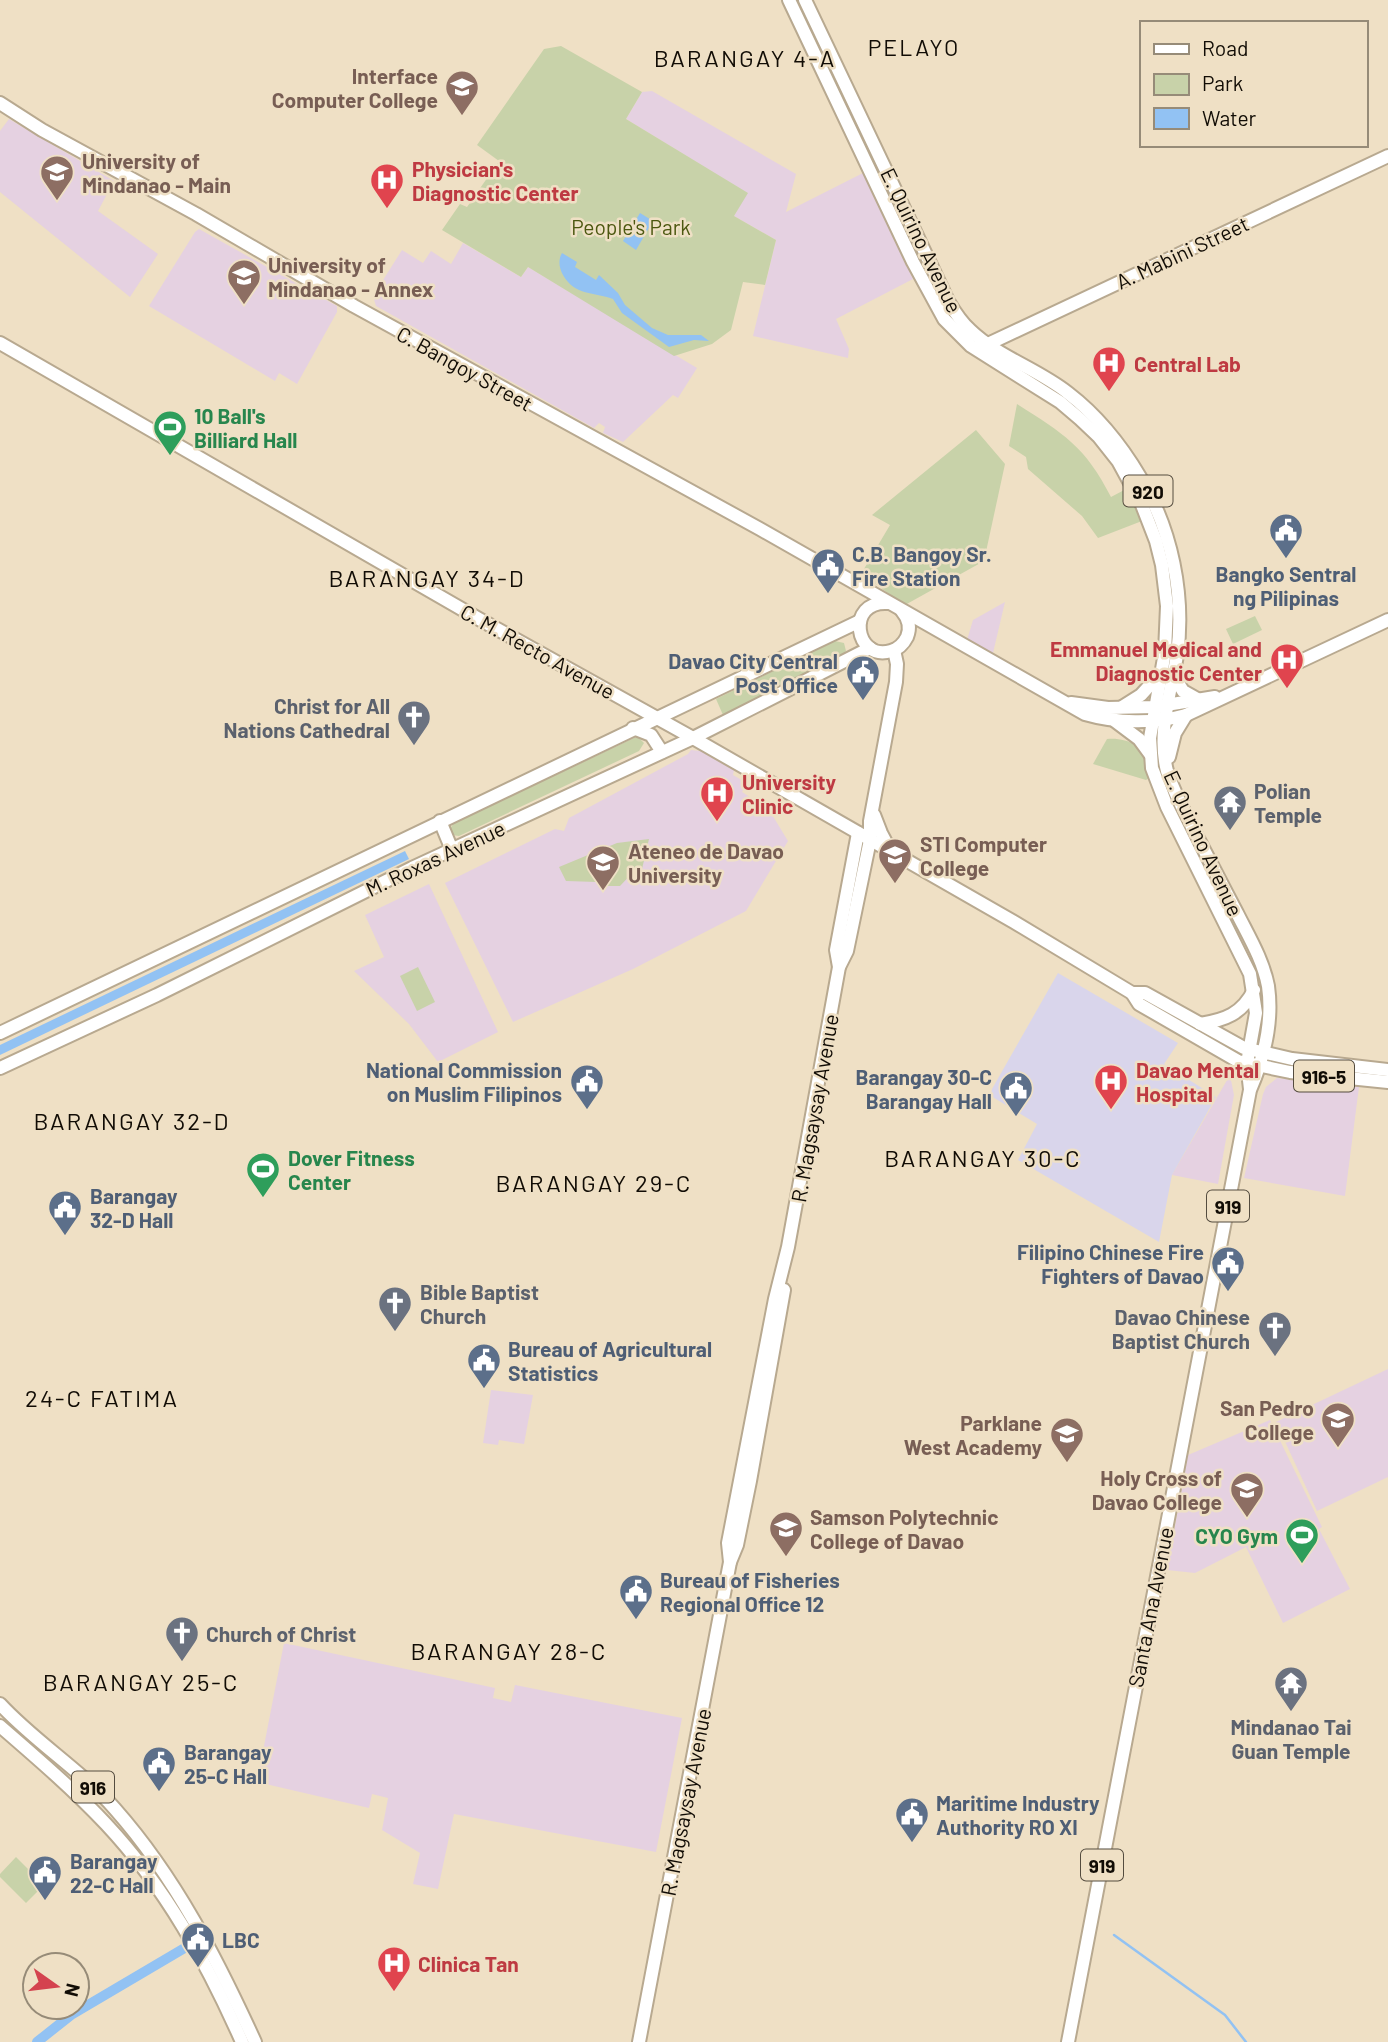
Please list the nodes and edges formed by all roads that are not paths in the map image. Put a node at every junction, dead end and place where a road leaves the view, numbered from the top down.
1 (789, 0) edge
2 (805, 0) edge
3 (0, 103) edge
4 (1388, 156) edge
5 (0, 342) edge
6 (984, 349) junction
7 (888, 603) junction
8 (902, 611) junction
9 (1388, 620) edge
10 (860, 621) junction
11 (933, 628) junction
12 (907, 637) junction
13 (870, 648) junction
14 (894, 650) junction
15 (1167, 674) junction
16 (1224, 696) junction
17 (1199, 700) junction
18 (1160, 713) junction
19 (1117, 715) junction
20 (1186, 715) junction
21 (656, 717) junction
22 (633, 728) junction
23 (693, 738) junction
24 (662, 752) junction
25 (1150, 754) junction
26 (1168, 772) junction
27 (872, 807) junction
28 (440, 821) junction
29 (870, 821) junction
30 (858, 833) junction
31 (870, 840) junction
32 (452, 850) junction
33 (889, 851) junction
34 (865, 864) junction
35 (1254, 947) junction
36 (1241, 953) junction
37 (839, 967) junction
38 (1254, 990) junction
39 (1132, 993) junction
40 (1200, 1024) junction
41 (0, 1033) edge
42 (1255, 1058) junction
43 (0, 1068) edge
44 (1388, 1070) edge
45 (1388, 1082) edge
46 (0, 1704) edge
47 (0, 1726) edge
48 (242, 2042) edge
49 (255, 2042) edge
50 (639, 2042) edge
51 (1068, 2042) edge

1 - 6 main road, E. Quirino Avenue / 920
2 - 6 main road, E. Quirino Avenue / 920
3 - 7 main road, C. Bangoy Street
4 - 6 main road, A. Mabini Street
5 - 21 main road, C. M. Recto Avenue / 916-5
6 - 15 main road, E. Quirino Avenue / 920
7 - 8 main road, C. Bangoy Street
7 - 10 main road
8 - 11 main road, C. Bangoy Street
8 - 12 main road
9 - 16 main road
10 - 13 main road
10 - 21 main road, M. Roxas Avenue
11 - 12 main road
11 - 19 main road, C. Bangoy Street
12 - 14 main road
13 - 14 main road
13 - 23 main road, M. Roxas Avenue
14 - 27 main road, R. Magsaysay Avenue
15 - 17 main road
15 - 18 main road, E. Quirino Avenue / 920
15 - 19 main road
16 - 17 main road
16 - 20 main road
17 - 18 main road
18 - 19 main road, C. Bangoy Street
18 - 20 main road
18 - 25 main road, E. Quirino Avenue / 920
18 - 26 main road, E. Quirino Avenue / 920
19 - 25 main road
20 - 26 main road
21 - 22 main road, M. Roxas Avenue
21 - 23 main road, C. M. Recto Avenue / 916-5
22 - 24 main road
22 - 28 main road, M. Roxas Avenue
23 - 24 main road, M. Roxas Avenue
23 - 30 main road, C. M. Recto Avenue / 916-5
24 - 32 main road, M. Roxas Avenue
25 - 36 main road, E. Quirino Avenue / 920
26 - 35 main road, E. Quirino Avenue / 920
27 - 29 main road, R. Magsaysay Avenue
27 - 33 main road
28 - 32 main road
28 - 41 main road, M. Roxas Avenue
29 - 30 main road
29 - 31 main road, R. Magsaysay Avenue
30 - 31 main road, 916-5
30 - 37 main road, R. Magsaysay Avenue
31 - 33 main road, 916-5
31 - 34 main road, R. Magsaysay Avenue
32 - 43 main road, M. Roxas Avenue
33 - 34 main road
33 - 39 main road, 916-5
34 - 37 main road, R. Magsaysay Avenue
35 - 36 main road
35 - 42 main road, E. Quirino Avenue / 920
36 - 38 main road, E. Quirino Avenue / 920
37 - 50 main road, R. Magsaysay Avenue
38 - 40 main road
38 - 42 main road, E. Quirino Avenue / 920
39 - 40 main road, 916-5
39 - 42 main road, 916-5
40 - 42 main road, 916-5
42 - 44 main road, 916-5
42 - 45 main road, 916-5
42 - 51 main road, Santa Ana Avenue / 919
46 - 49 main road, 916
47 - 48 main road, 916

